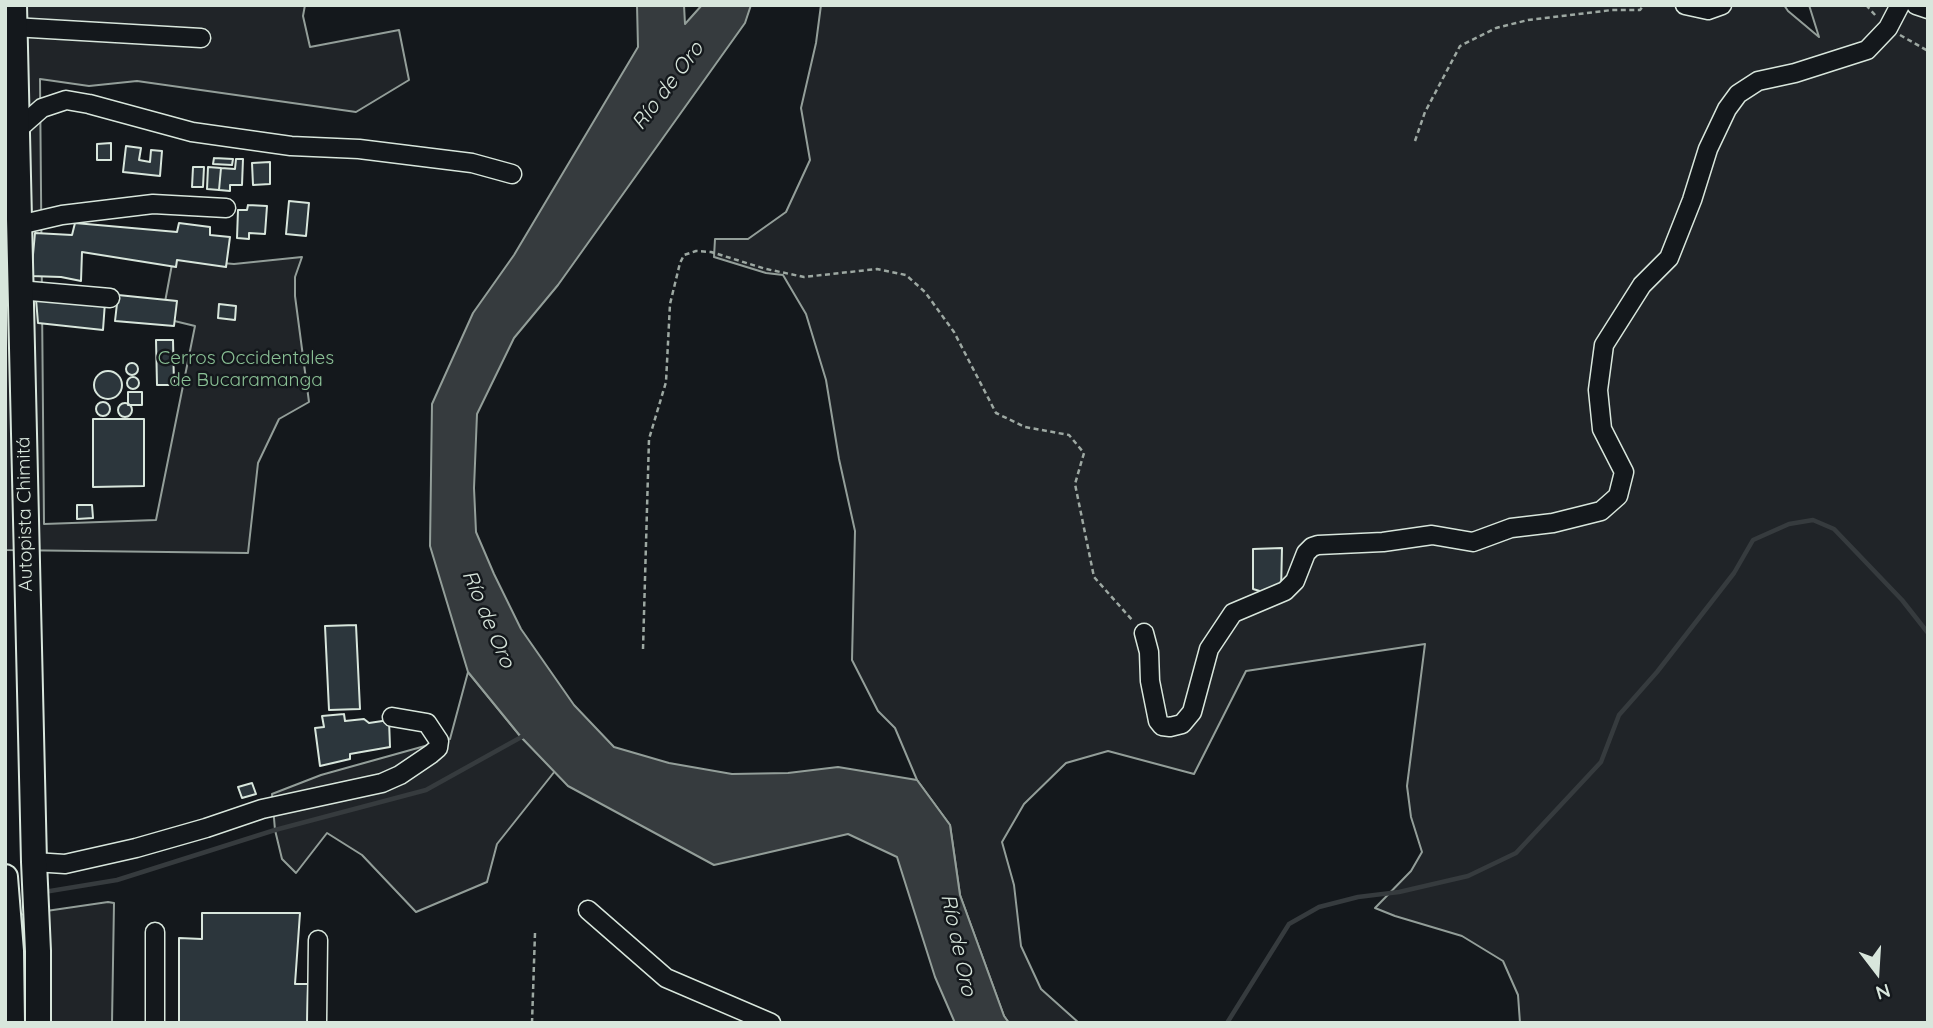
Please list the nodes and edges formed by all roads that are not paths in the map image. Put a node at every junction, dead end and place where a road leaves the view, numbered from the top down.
1 (1685, 5) edge
2 (1722, 5) edge
3 (1900, 5) edge
4 (1916, 5) edge
5 (1928, 9) edge
6 (13, 16) edge
7 (201, 38) dead end
8 (16, 131) junction
9 (512, 174) dead end
10 (226, 208) dead end
11 (19, 225) junction
12 (19, 290) junction
13 (110, 298) dead end
14 (1144, 633) road end
15 (392, 717) dead end
16 (34, 862) junction
17 (5, 877) edge
18 (588, 910) dead end
19 (155, 932) dead end
20 (318, 940) dead end
21 (10, 1009) edge
22 (766, 1022) edge
23 (38, 1023) edge
24 (155, 1023) edge
25 (317, 1023) edge

1 - 2 lane
3 - 14 lane
4 - 5 lane
6 - 7 lane
6 - 8 highway, Autopista Chimitá
8 - 9 lane
8 - 11 highway, Autopista Chimitá
10 - 11 lane
11 - 12 highway, Autopista Chimitá
12 - 13 lane
12 - 16 highway, Autopista Chimitá
15 - 16 lane
16 - 23 highway, Autopista Chimitá
17 - 21 highway
18 - 22 lane
19 - 24 lane
20 - 25 lane

